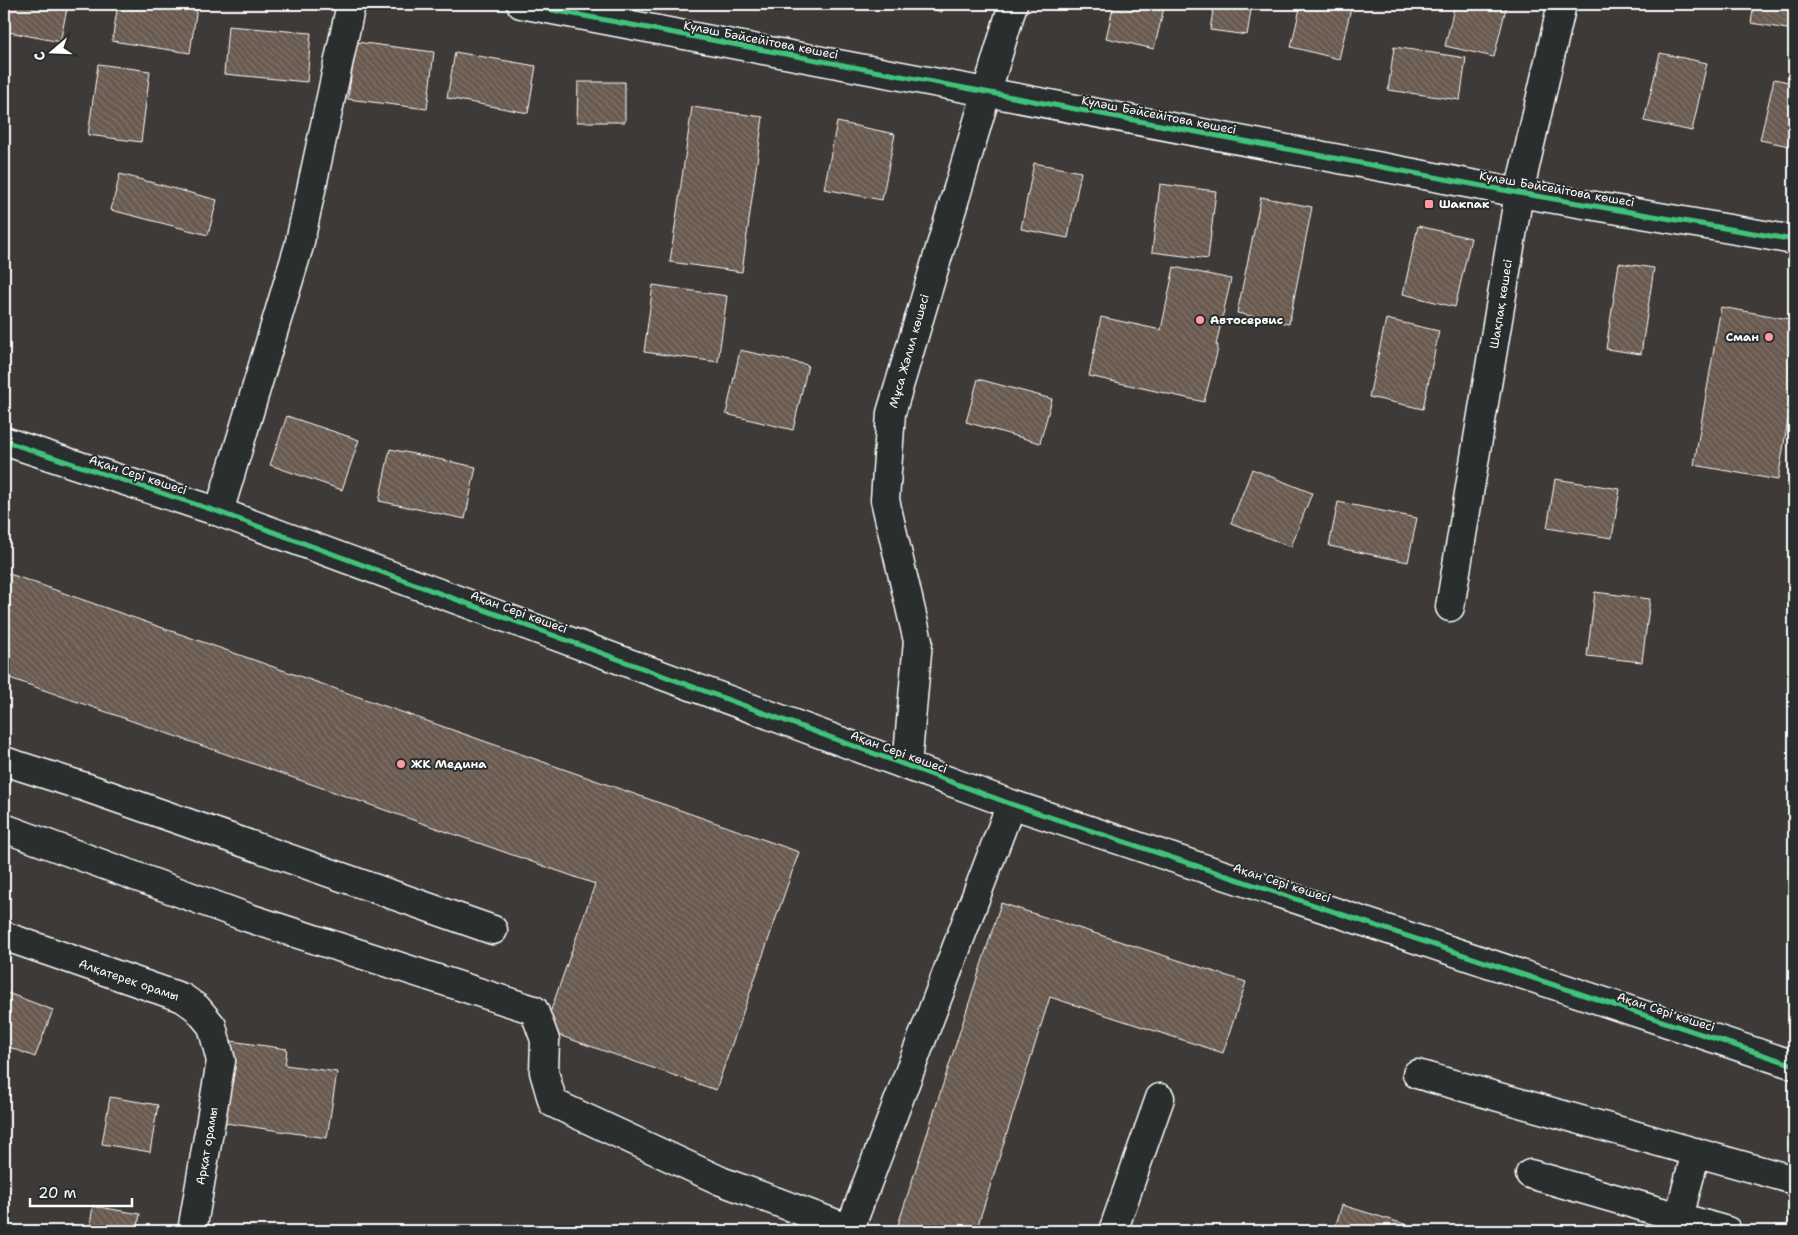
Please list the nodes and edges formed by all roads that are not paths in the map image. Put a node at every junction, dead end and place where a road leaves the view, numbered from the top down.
1 (351, 4) edge
2 (521, 4) edge
3 (1013, 4) edge
4 (1562, 4) edge
5 (985, 93) junction
6 (1519, 194) junction
7 (1794, 240) edge
8 (4, 441) edge
9 (219, 512) junction
10 (1450, 607) dead end
11 (4, 761) edge
12 (906, 766) junction
13 (1012, 804) junction
14 (4, 828) edge
15 (493, 930) dead end
16 (4, 936) edge
17 (221, 1060) joint
18 (1794, 1065) edge
19 (1417, 1074) dead end
20 (1160, 1098) dead end
21 (1696, 1152) junction
22 (1530, 1174) dead end
23 (1794, 1180) edge
24 (1679, 1217) junction
25 (850, 1230) edge
26 (192, 1231) edge
27 (1113, 1231) edge
28 (1727, 1231) edge

1 - 9 street
2 - 5 street, Күләш Бәйсейітова көшесі
3 - 5 street, Мұса Жәлил көшесі
4 - 6 street, Шақпақ көшесі
5 - 6 street, Күләш Бәйсейітова көшесі
5 - 12 street, Мұса Жәлил көшесі
6 - 7 street, Күләш Бәйсейітова көшесі
6 - 10 street, Шақпақ көшесі
8 - 9 street, Ақан Сері көшесі
9 - 12 street, Ақан Сері көшесі
11 - 15 street
12 - 13 street, Ақан Сері көшесі
13 - 18 street, Ақан Сері көшесі
13 - 25 street
14 - 25 street
16 - 17 street, Алқатерек орамы
17 - 26 street, Арқат орамы
19 - 21 street
20 - 27 street
21 - 23 street
21 - 24 street
22 - 24 street
24 - 28 street

